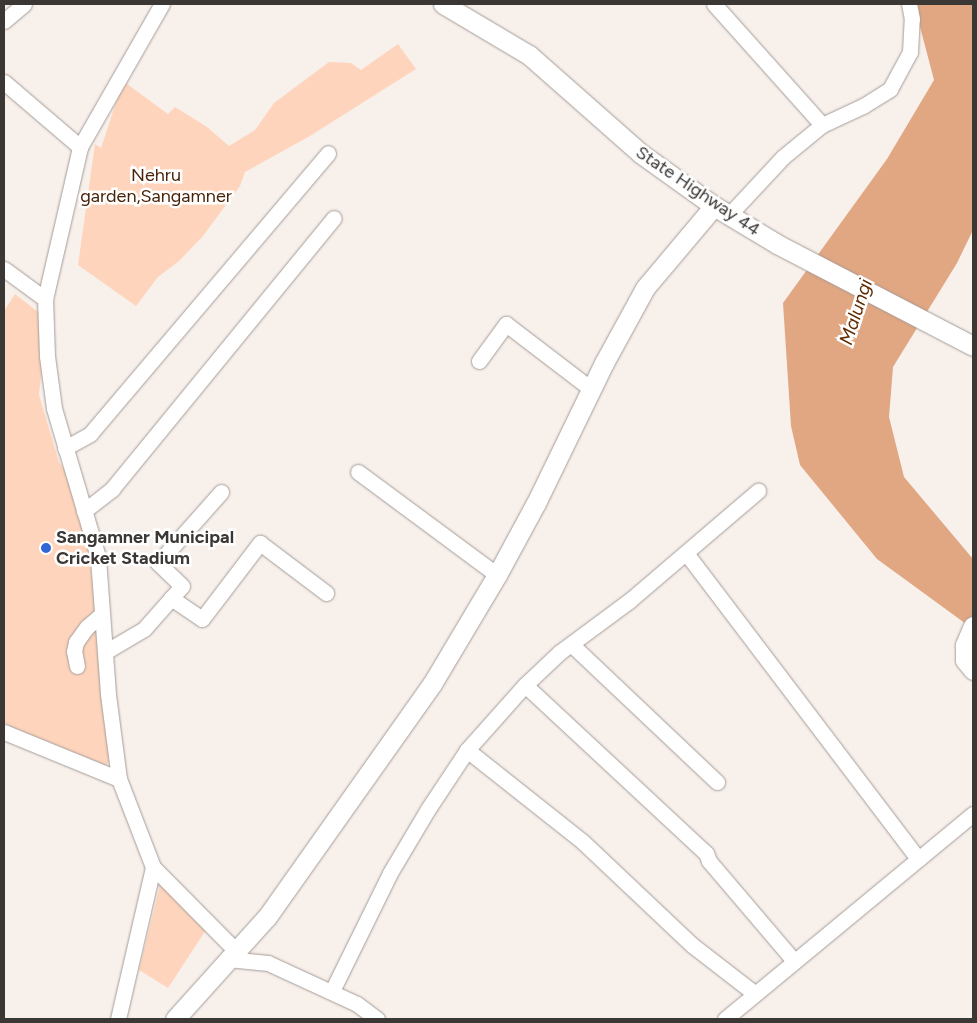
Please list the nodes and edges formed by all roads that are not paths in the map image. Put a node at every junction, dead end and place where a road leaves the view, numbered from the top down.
1 (24, 4) edge
2 (162, 4) edge
3 (443, 4) edge
4 (714, 4) edge
5 (908, 4) edge
6 (4, 21) edge
7 (4, 82) edge
8 (822, 125) junction
9 (80, 147) junction
10 (328, 153) dead end
11 (722, 211) junction
12 (334, 218) dead end
13 (4, 269) edge
14 (45, 299) junction
15 (973, 346) edge
16 (479, 360) dead end
17 (591, 389) junction
18 (65, 448) junction
19 (358, 472) dead end
20 (758, 491) dead end
21 (221, 492) dead end
22 (84, 511) junction
23 (686, 553) junction
24 (497, 575) junction
25 (326, 593) dead end
26 (171, 598) junction
27 (102, 614) junction
28 (973, 626) edge
29 (571, 644) junction
30 (105, 652) junction
31 (77, 666) dead end
32 (973, 670) edge
33 (525, 685) junction
34 (4, 732) edge
35 (466, 750) junction
36 (120, 779) junction
37 (717, 782) dead end
38 (973, 814) edge
39 (918, 859) junction
40 (153, 867) junction
41 (232, 955) junction
42 (794, 961) junction
43 (332, 991) junction
44 (754, 993) junction
45 (118, 1019) edge
46 (175, 1019) edge
47 (377, 1019) edge
48 (725, 1019) edge

1 - 6 street
2 - 9 street
3 - 11 main road, State Highway 44
4 - 8 street
5 - 8 street
7 - 9 street
8 - 11 street
9 - 14 street
10 - 18 street
11 - 15 main road, State Highway 44
11 - 17 main road
12 - 22 street
13 - 14 street
14 - 18 street
16 - 17 street
17 - 24 main road
18 - 22 street
19 - 24 street
20 - 23 street
21 - 26 street
22 - 27 street
23 - 29 street
23 - 39 street
24 - 41 main road
25 - 26 street
26 - 30 street
27 - 30 street
27 - 31 street
28 - 32 main road
29 - 33 street
29 - 37 street
30 - 36 street
33 - 35 street
33 - 42 street
34 - 36 street
35 - 43 street
35 - 44 street
36 - 40 street
38 - 39 street
39 - 42 street
40 - 41 street
40 - 45 street
41 - 43 street
41 - 46 main road
42 - 44 street
43 - 47 street
44 - 48 street

